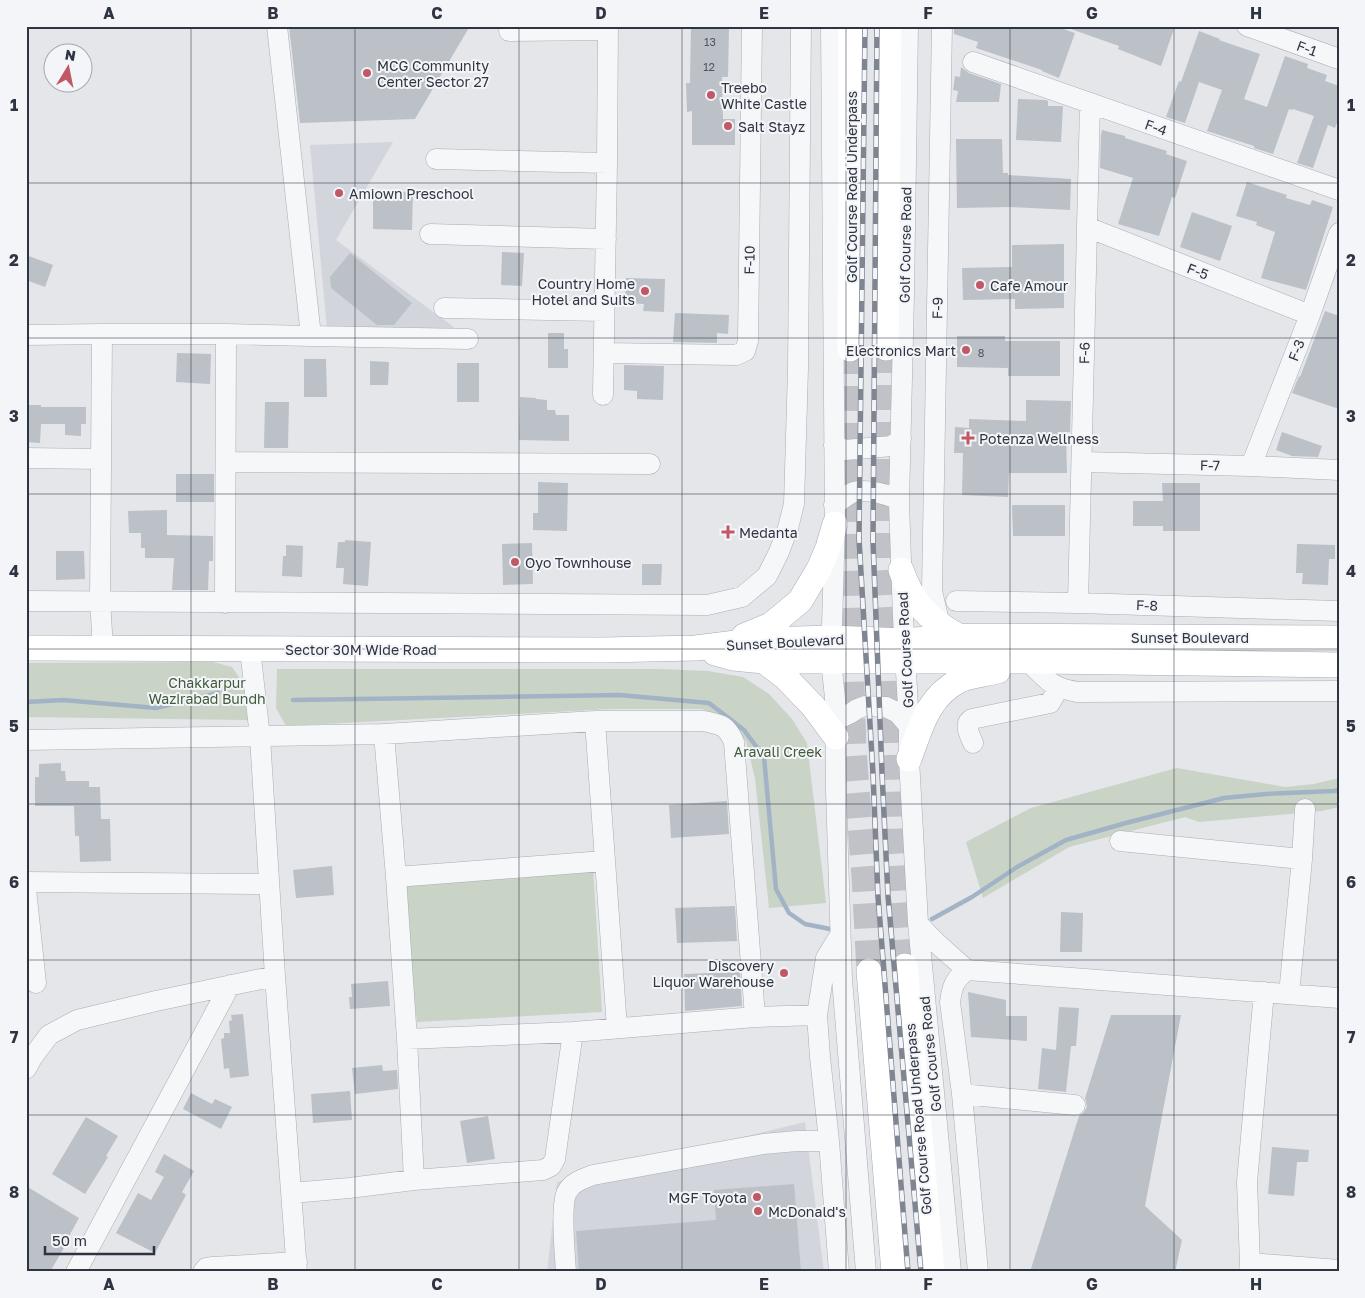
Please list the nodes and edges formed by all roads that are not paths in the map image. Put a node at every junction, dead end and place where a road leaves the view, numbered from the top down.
1 (277, 26) edge
2 (752, 26) edge
3 (800, 26) edge
4 (831, 26) edge
5 (852, 26) edge
6 (889, 26) edge
7 (908, 26) edge
8 (942, 26) edge
9 (1247, 26) edge
10 (608, 28) edge
11 (509, 31) dead end
12 (1339, 59) edge
13 (973, 62) dead end
14 (1090, 104) junction
15 (436, 159) dead end
16 (607, 163) junction
17 (1339, 190) edge
18 (799, 226) junction
19 (832, 226) junction
20 (1087, 227) junction
21 (1339, 233) edge
22 (430, 234) dead end
23 (606, 240) junction
24 (444, 308) dead end
25 (604, 311) junction
26 (1310, 314) junction
27 (102, 334) junction
28 (226, 334) junction
29 (26, 335) edge
30 (311, 336) junction
31 (468, 340) dead end
32 (886, 348) tunnel mouth
33 (850, 349) tunnel mouth
34 (604, 353) junction
35 (603, 395) dead end
36 (901, 439) junction
37 (834, 445) junction
38 (26, 458) edge
39 (101, 459) junction
40 (227, 462) junction
41 (1082, 462) junction
42 (650, 464) dead end
43 (1251, 466) junction
44 (1339, 470) edge
45 (899, 502) junction
46 (835, 515) junction
47 (901, 570) junction
48 (100, 600) junction
49 (26, 601) edge
50 (956, 601) dead end
51 (225, 603) junction
52 (1078, 603) junction
53 (1338, 608) edge
54 (949, 631) junction
55 (1312, 638) junction
56 (1339, 638) edge
57 (26, 648) edge
58 (102, 648) junction
59 (696, 648) junction
60 (250, 649) junction
61 (831, 649) junction
62 (906, 651) junction
63 (764, 661) junction
64 (1339, 665) edge
65 (1311, 666) junction
66 (1045, 673) junction
67 (1339, 691) edge
68 (595, 721) junction
69 (909, 726) junction
70 (836, 729) junction
71 (384, 734) junction
72 (260, 736) junction
73 (26, 740) edge
74 (973, 743) dead end
75 (909, 759) junction
76 (1305, 809) dead end
77 (1120, 840) dead end
78 (1302, 859) junction
79 (604, 861) junction
80 (396, 877) junction
81 (26, 882) edge
82 (268, 884) junction
83 (26, 889) edge
84 (918, 923) junction
85 (29, 935) edge
86 (840, 935) junction
87 (904, 966) tunnel mouth
88 (967, 970) junction
89 (869, 971) tunnel mouth
90 (275, 976) junction
91 (36, 983) dead end
92 (230, 985) junction
93 (1264, 992) junction
94 (1289, 994) junction
95 (1339, 998) edge
96 (817, 1015) junction
97 (755, 1017) junction
98 (617, 1028) junction
99 (573, 1032) junction
100 (407, 1039) junction
101 (28, 1061) edge
102 (962, 1094) junction
103 (1075, 1105) dead end
104 (829, 1141) junction
105 (414, 1180) junction
106 (292, 1193) junction
107 (297, 1267) edge
108 (1249, 1267) edge
109 (1339, 1270) edge
110 (76, 1272) edge
111 (203, 1272) edge
112 (566, 1272) edge
113 (839, 1272) edge
114 (866, 1272) edge
115 (894, 1272) edge
116 (932, 1272) edge
117 (951, 1272) edge
118 (978, 1272) edge

1 - 30 street
2 - 34 street, F-10
3 - 18 street
4 - 19 street
5 - 33 main road, Golf Course Road Underpass
6 - 32 main road
7 - 36 street, Golf Course Road
8 - 54 street, F-9
9 - 12 street, F-1
10 - 11 street
10 - 16 street
13 - 14 street, F-4
14 - 17 street, F-4
14 - 20 street, F-6
15 - 16 street
16 - 23 street
18 - 19 street
18 - 51 street
19 - 37 street
20 - 26 street, F-5
20 - 41 street, F-6
21 - 26 street, F-3
22 - 23 street
23 - 25 street
24 - 25 street
25 - 34 street
26 - 43 street, F-3
27 - 28 street
27 - 29 street
27 - 39 street
28 - 30 street
28 - 40 street
30 - 31 street
34 - 35 street
36 - 37 street
36 - 45 street, Golf Course Road
37 - 46 street
38 - 39 street
39 - 48 street
40 - 42 street
40 - 51 street
41 - 43 street, F-7
41 - 52 street, F-6
43 - 44 street, F-7
45 - 46 street
45 - 47 street, Golf Course Road
46 - 59 main road
46 - 61 street
47 - 54 main road
47 - 62 street, Golf Course Road
48 - 49 street
48 - 51 street
48 - 58 street
50 - 52 street, F-8
52 - 53 street, F-8
54 - 55 main road, Sunset Boulevard
54 - 62 main road, Sunset Boulevard
55 - 56 main road, Sunset Boulevard
55 - 65 main road
57 - 58 main road, Sector 30M Wide Road
58 - 60 main road, Sector 30M Wide Road
59 - 60 main road, Sector 30M Wide Road
59 - 61 main road, Sunset Boulevard
59 - 63 main road, Sunset Boulevard
60 - 72 street
61 - 62 main road, Sunset Boulevard
61 - 63 main road, Sunset Boulevard
61 - 70 street
62 - 66 main road, Sunset Boulevard
62 - 69 street, Golf Course Road
63 - 70 main road
64 - 65 main road, Sunset Boulevard
65 - 66 main road, Sunset Boulevard
66 - 67 street
66 - 74 street
66 - 75 main road
68 - 71 street
68 - 79 street
68 - 97 street
69 - 70 street
69 - 75 street, Golf Course Road
70 - 86 street
71 - 72 street
71 - 80 street
72 - 73 street
72 - 82 street
75 - 84 street, Golf Course Road
76 - 78 street
77 - 78 street
78 - 94 street
79 - 80 street
79 - 98 street
80 - 100 street
81 - 82 street
82 - 90 street
83 - 85 street
84 - 88 street
84 - 117 street, Golf Course Road
85 - 91 street
86 - 96 street
86 - 114 street
87 - 116 main road, Golf Course Road Underpass
88 - 93 street
88 - 102 street
89 - 115 main road
90 - 92 street
90 - 106 street
92 - 101 street
92 - 110 street
93 - 94 street
93 - 108 street
94 - 95 street
96 - 97 street
96 - 104 street
97 - 98 street
98 - 99 street
99 - 100 street
99 - 105 street
100 - 105 street
102 - 103 street
102 - 118 street
104 - 112 street
104 - 113 street
105 - 106 street
106 - 107 street
107 - 111 street
108 - 109 street

